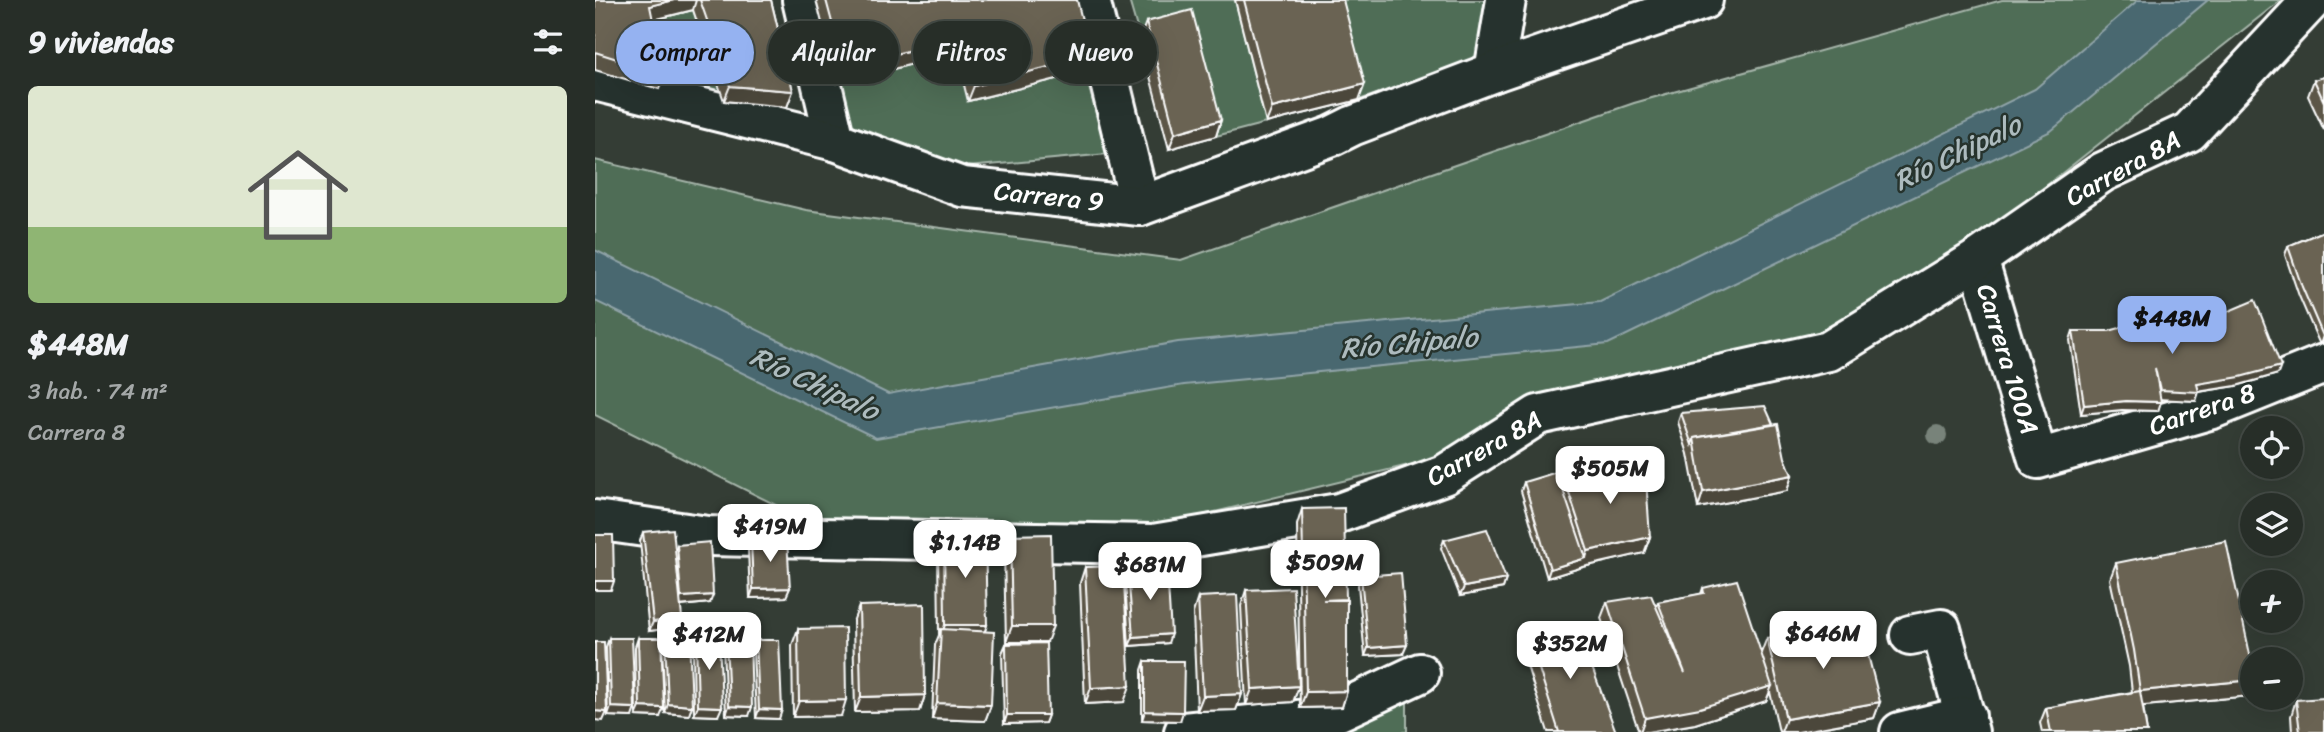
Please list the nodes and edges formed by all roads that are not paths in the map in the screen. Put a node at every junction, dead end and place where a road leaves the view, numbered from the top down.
1 (801, 0) edge
2 (1090, 0) edge
3 (1506, 0) edge
4 (1703, 0) edge
5 (2312, 0) edge
6 (1494, 72) junction
7 (595, 81) edge
8 (835, 141) junction
9 (1140, 206) junction
10 (1978, 259) junction
11 (2324, 364) edge
12 (2038, 459) joint
13 (595, 520) edge
14 (1910, 635) dead end
15 (1420, 673) dead end
16 (1968, 724) edge
17 (1184, 732) edge
18 (1899, 732) edge

1 - 8 street
2 - 9 street
3 - 6 street
4 - 6 street, Carrera 9
5 - 10 street, Carrera 8A
6 - 9 street, Carrera 9
7 - 8 street, Carrera 9
8 - 9 street, Carrera 9
10 - 12 street, Carrera 100A
10 - 13 street, Carrera 8A
11 - 12 street, Carrera 8
14 - 16 street
15 - 17 street
16 - 18 street

